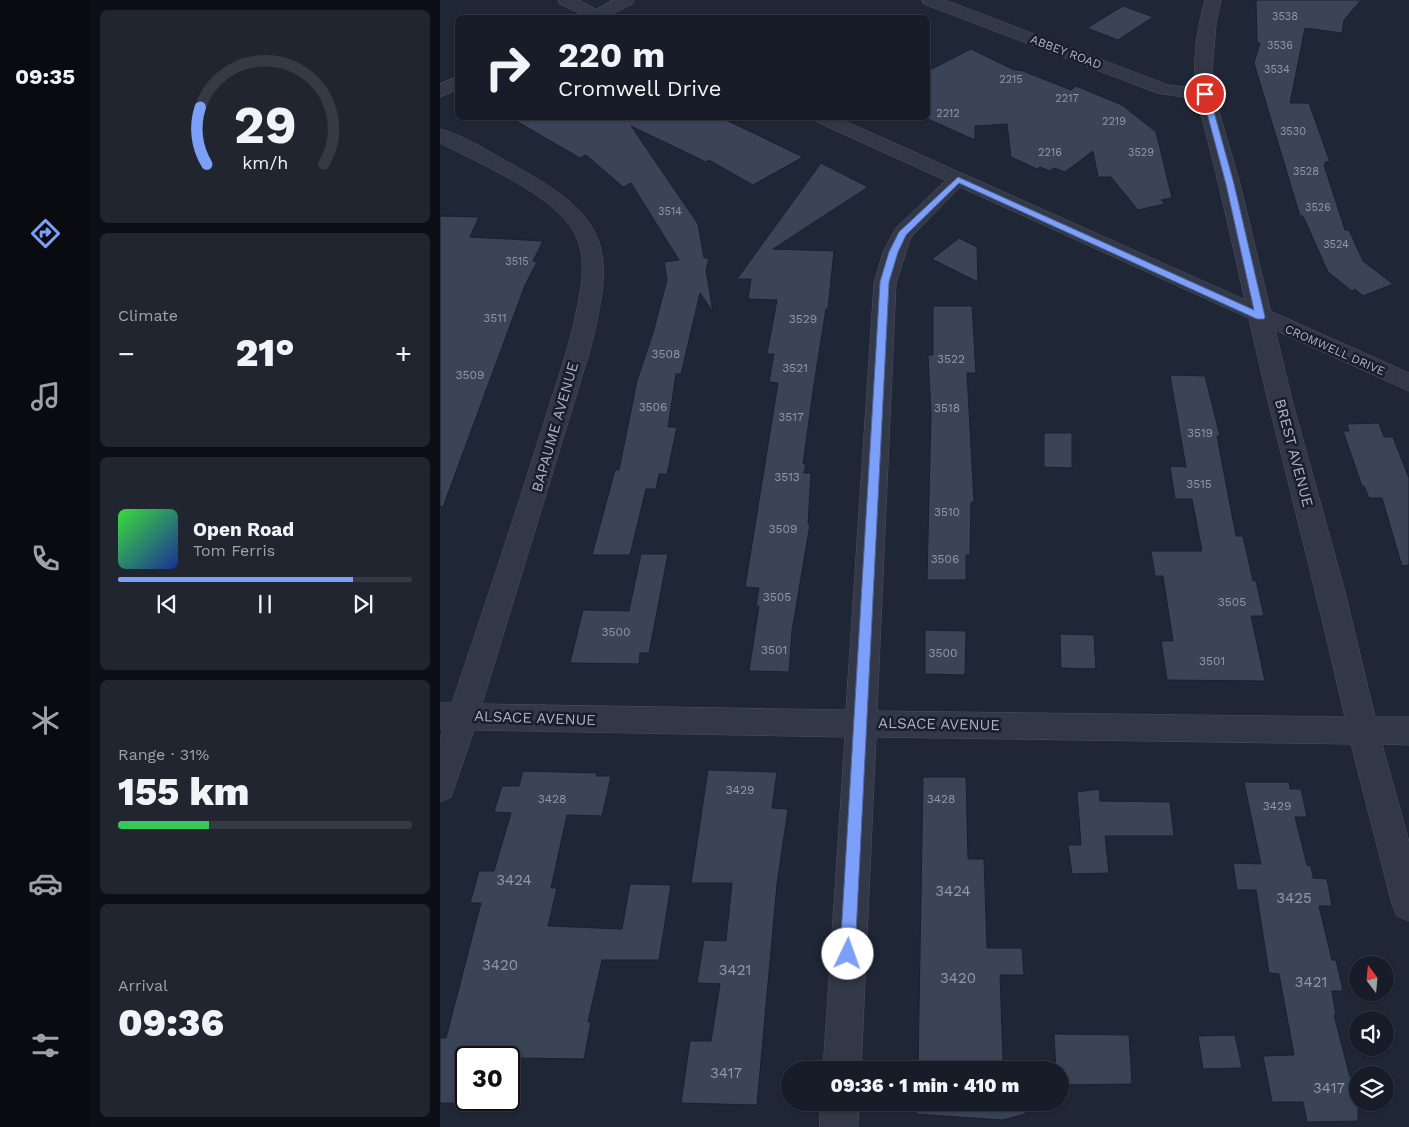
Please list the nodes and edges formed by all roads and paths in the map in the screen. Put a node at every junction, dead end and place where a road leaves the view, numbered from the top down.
1 (566, 0) edge
2 (626, 0) edge
3 (930, 0) edge
4 (1213, 0) edge
5 (595, 15) edge
6 (599, 15) edge
7 (455, 84) edge
8 (440, 91) edge
9 (1205, 94) junction
10 (828, 120) edge
11 (440, 135) edge
12 (958, 179) junction
13 (1260, 317) junction
14 (1409, 383) edge
15 (451, 716) edge
16 (859, 723) junction
17 (1363, 730) junction
18 (1409, 731) edge
19 (440, 787) edge
20 (1409, 904) edge
21 (842, 1061) edge
22 (840, 1111) edge
23 (839, 1127) edge

1 - 5 street
2 - 6 street
3 - 9 street, ABBEY ROAD
4 - 9 street, BREST AVENUE
7 - 8 street
9 - 13 street, BREST AVENUE
10 - 12 street, CROMWELL DRIVE
11 - 15 street, BAPAUME AVENUE
12 - 13 street, CROMWELL DRIVE
12 - 16 street
13 - 14 street, CROMWELL DRIVE
13 - 17 street, BREST AVENUE
15 - 16 street, ALSACE AVENUE
15 - 19 street, BAPAUME AVENUE
16 - 17 street, ALSACE AVENUE
16 - 21 street
17 - 18 street, ALSACE AVENUE
17 - 20 street, BREST AVENUE
22 - 23 street

